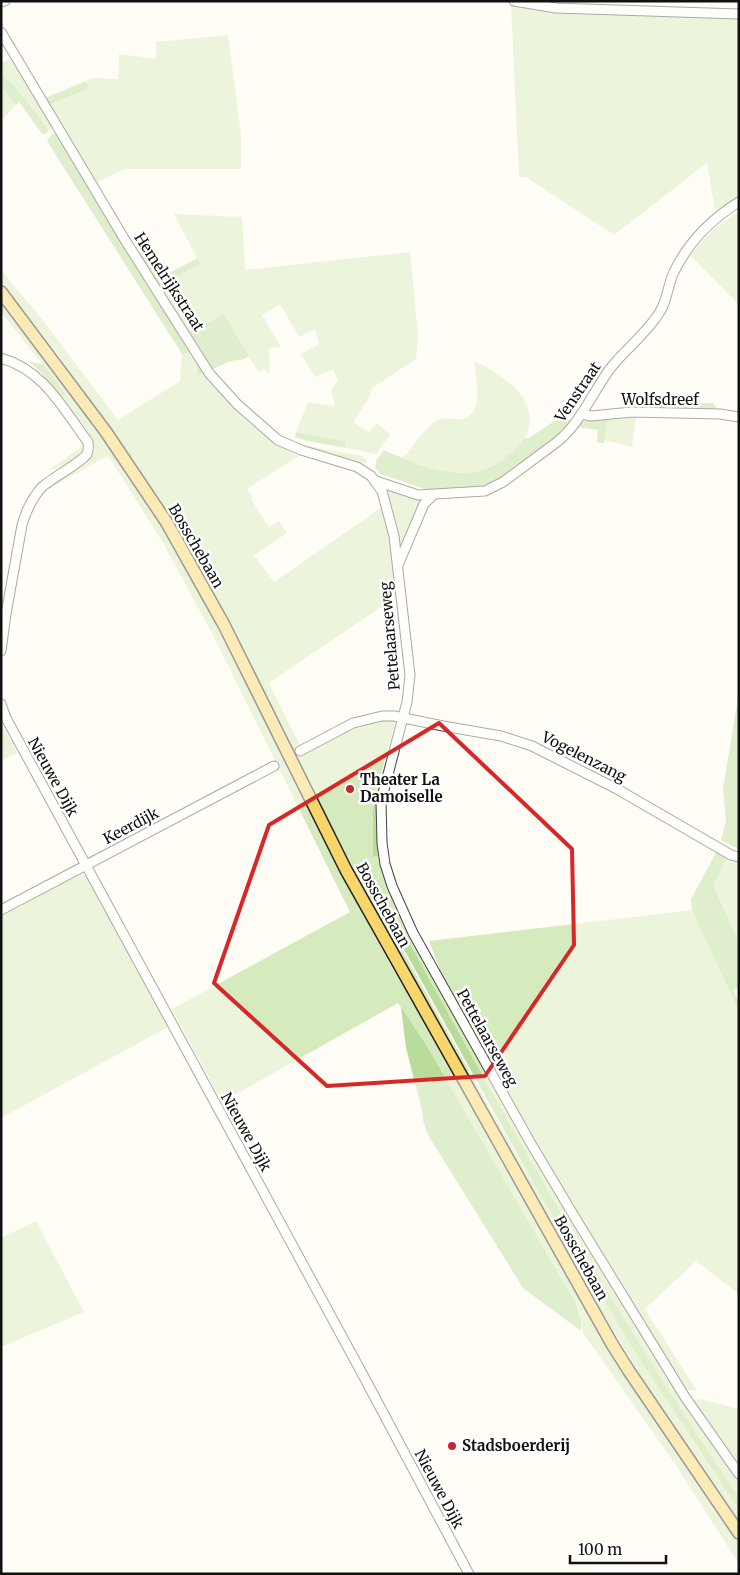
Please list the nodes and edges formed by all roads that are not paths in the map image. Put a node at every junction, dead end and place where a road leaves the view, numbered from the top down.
1 (514, 1) edge
2 (739, 14) edge
3 (1, 32) edge
4 (739, 202) edge
5 (1, 292) edge
6 (1, 358) edge
7 (581, 414) junction
8 (739, 417) edge
9 (375, 481) junction
10 (433, 495) junction
11 (398, 566) junction
12 (1, 651) edge
13 (1, 704) edge
14 (403, 718) junction
15 (300, 751) tunnel mouth
16 (274, 766) tunnel mouth
17 (739, 857) edge
18 (86, 865) junction
19 (1, 910) edge
20 (739, 1474) edge
21 (739, 1533) edge
22 (469, 1574) edge

1 - 2 street
3 - 9 street, Hemelrijkstraat
4 - 7 street, Venstraat
5 - 21 main road, Bosschebaan
6 - 12 street
7 - 8 street, Wolfsdreef
7 - 10 street, Venstraat
9 - 10 street, Venstraat
9 - 11 street, Pettelaarseweg
10 - 11 street, Pettelaarseweg
11 - 14 street, Pettelaarseweg
13 - 18 street, Nieuwe Dijk
14 - 15 street
14 - 17 street, Vogelenzang
14 - 20 street, Pettelaarseweg
16 - 18 street, Keerdijk
18 - 19 street, Keerdijk
18 - 22 street, Nieuwe Dijk

